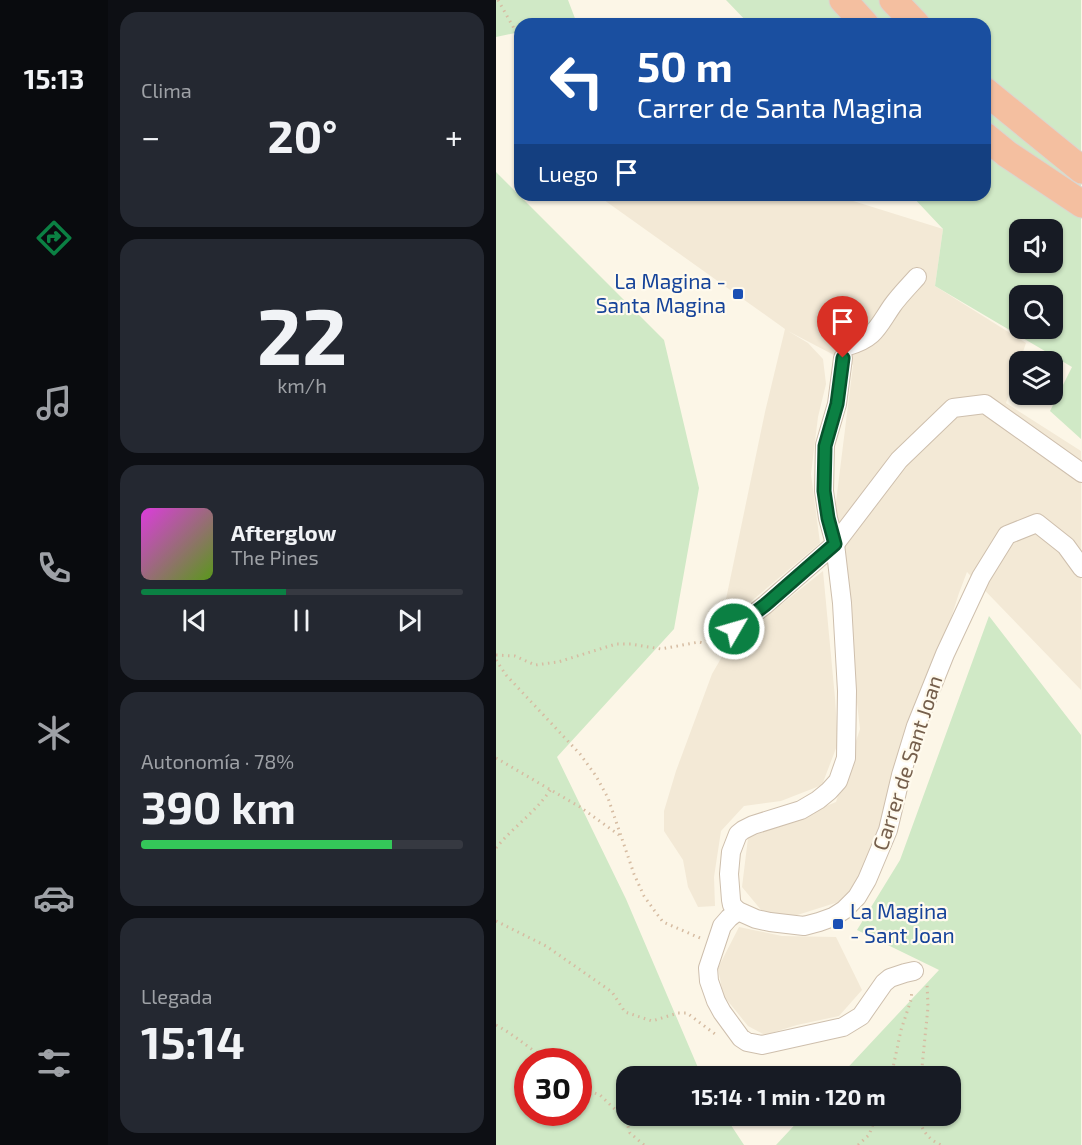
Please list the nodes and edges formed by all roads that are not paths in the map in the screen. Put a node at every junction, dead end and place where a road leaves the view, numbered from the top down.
1 (843, 0) edge
2 (894, 0) edge
3 (860, 18) edge
4 (910, 18) edge
5 (991, 96) edge
6 (991, 141) edge
7 (1081, 170) edge
8 (1081, 204) edge
9 (917, 277) dead end
10 (1081, 473) edge
11 (835, 544) junction
12 (1081, 568) edge
13 (719, 641) road end
14 (738, 911) junction
15 (914, 971) road end

1 - 3 highway
2 - 4 highway
5 - 7 highway
6 - 8 highway
9 - 11 street
10 - 11 street
11 - 13 street
11 - 14 street
12 - 14 street, Carrer de Sant Joan
14 - 15 street

